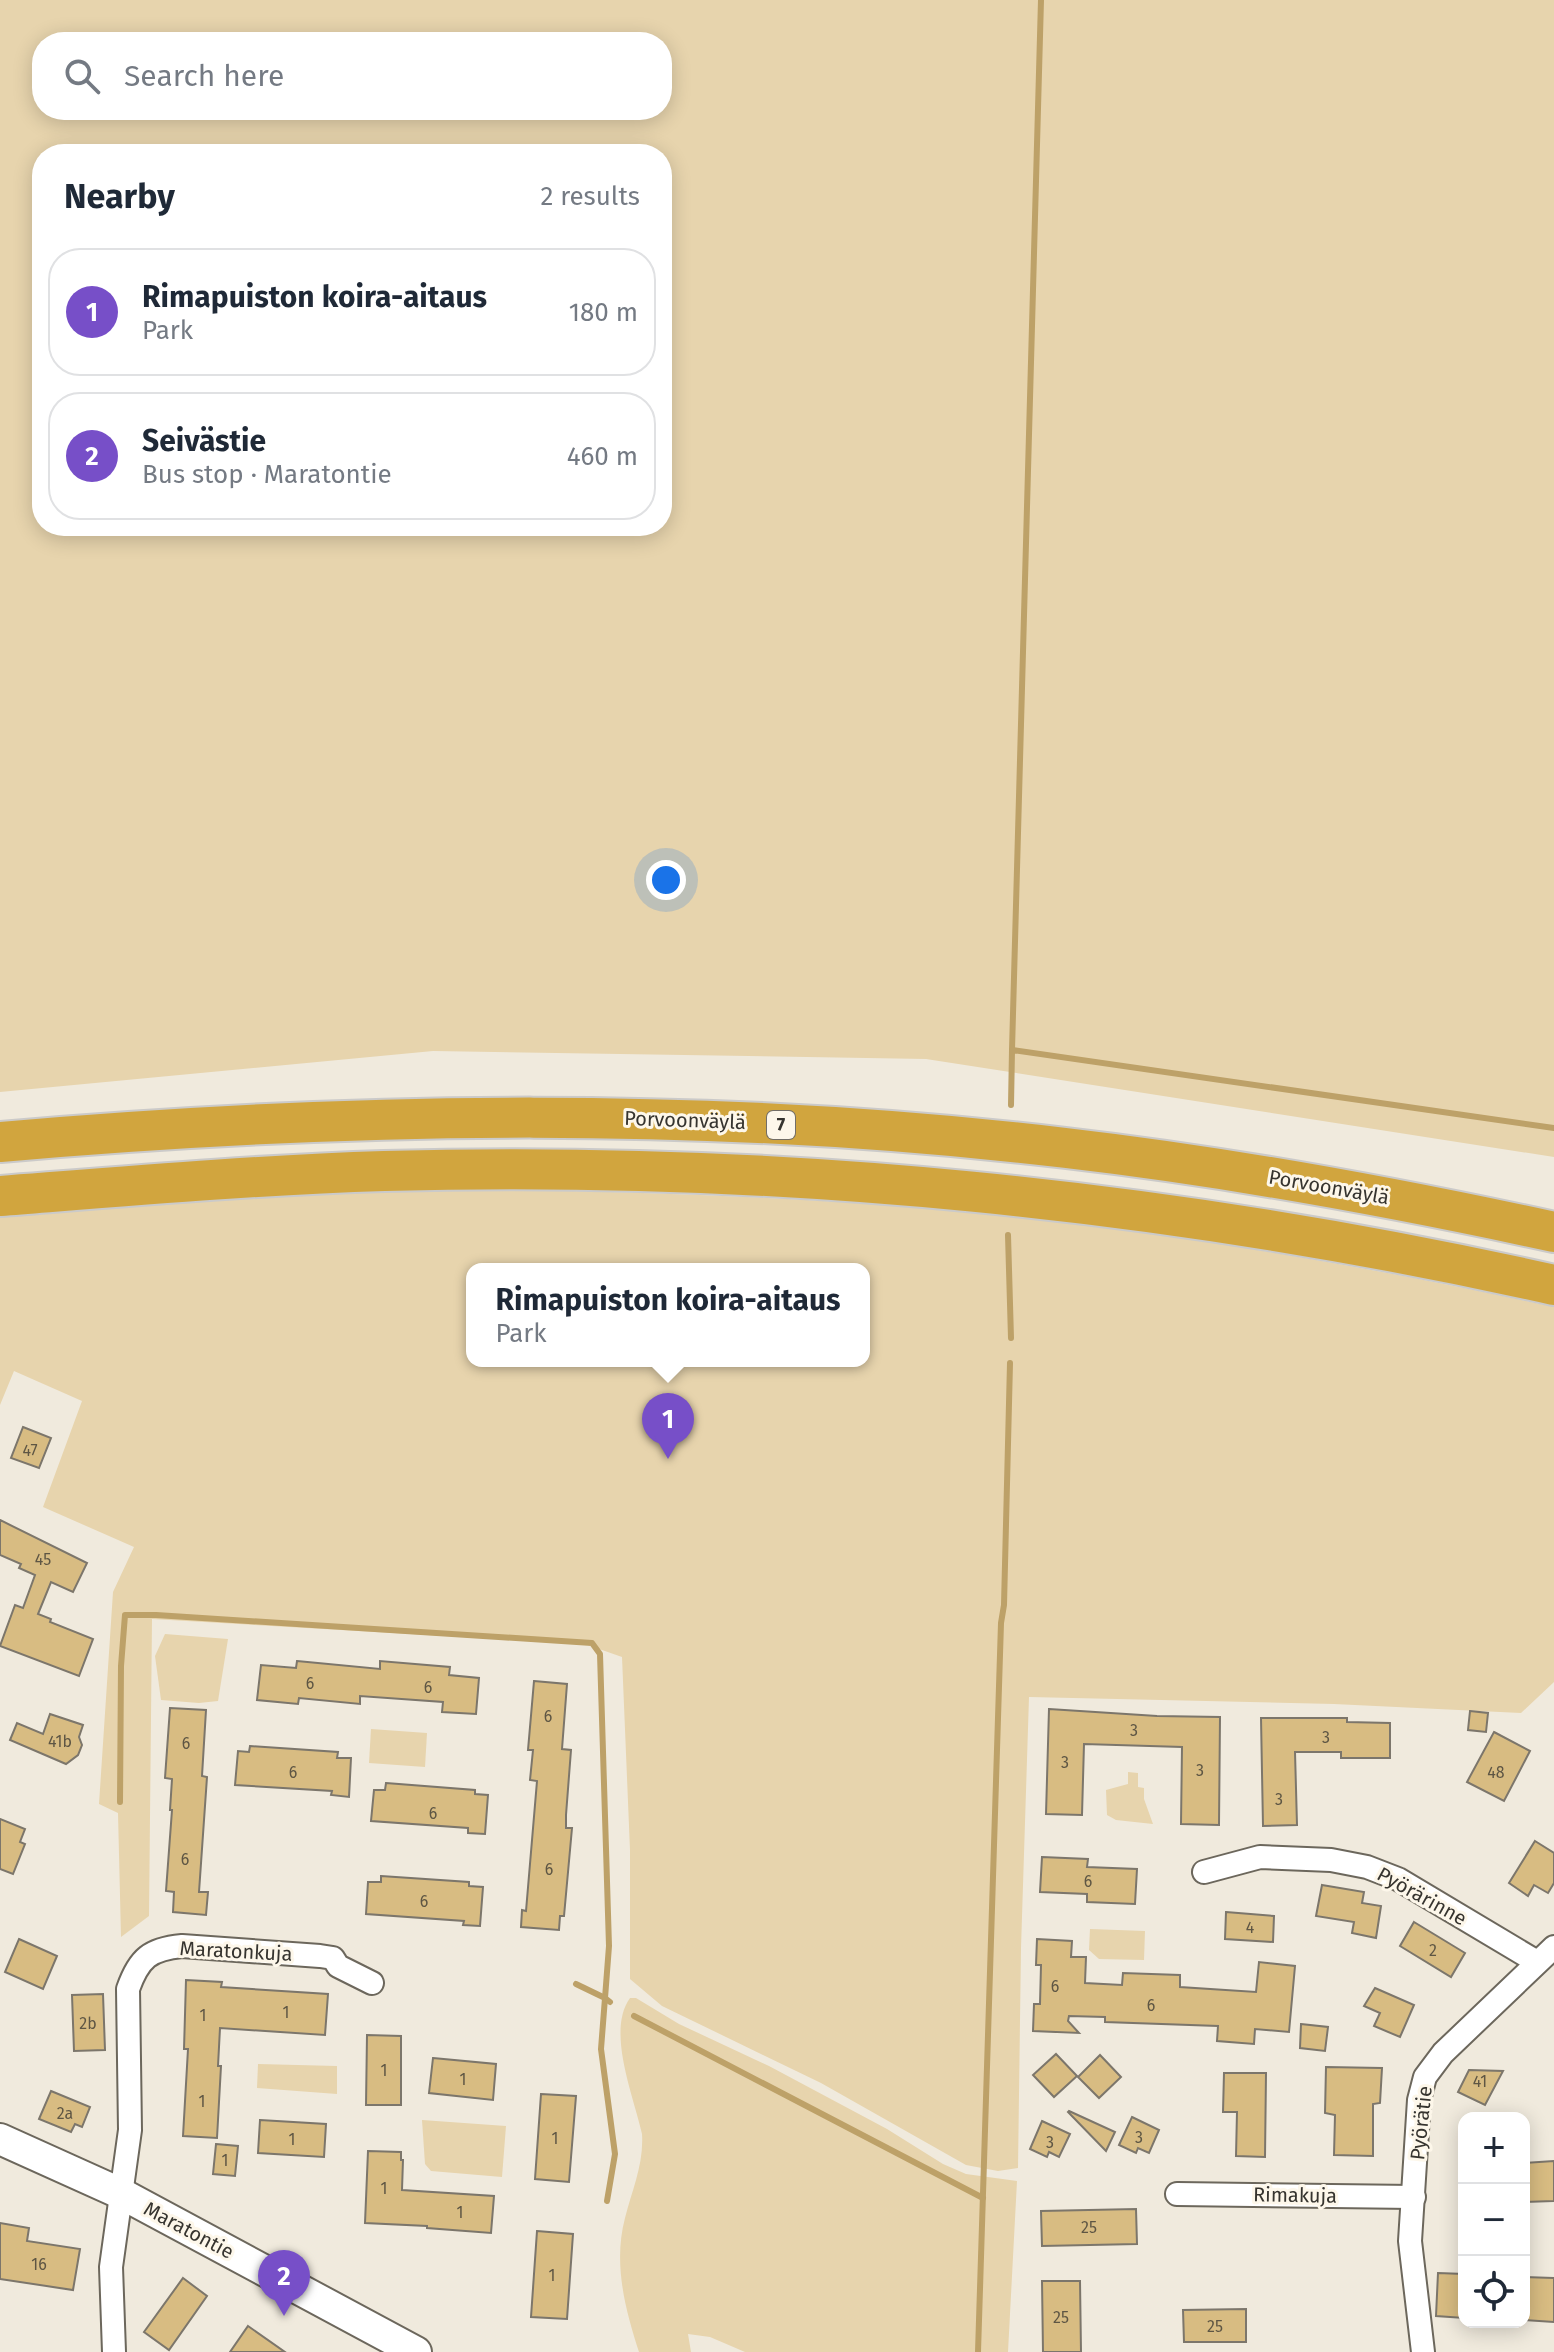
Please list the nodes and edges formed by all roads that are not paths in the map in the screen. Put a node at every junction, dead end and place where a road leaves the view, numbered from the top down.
1 (0, 1142) edge
2 (0, 1196) edge
3 (1554, 1232) edge
4 (1554, 1285) edge
5 (1204, 1872) dead end
6 (1546, 1955) edge
7 (372, 1983) dead end
8 (0, 2139) edge
9 (122, 2194) junction
10 (1177, 2194) dead end
11 (1414, 2197) junction
12 (114, 2352) edge
13 (416, 2352) edge
14 (1423, 2352) edge

1 - 3 highway, Porvoonväylä / 7
2 - 4 highway
5 - 6 street, Pyörärinne
6 - 11 street, Pyörätie
7 - 9 street, Maratonkuja
8 - 9 main road, Maratontie
9 - 12 street, Maratonkuja
9 - 13 main road, Maratontie
10 - 11 street, Rimakuja
11 - 14 street, Pyörätie

